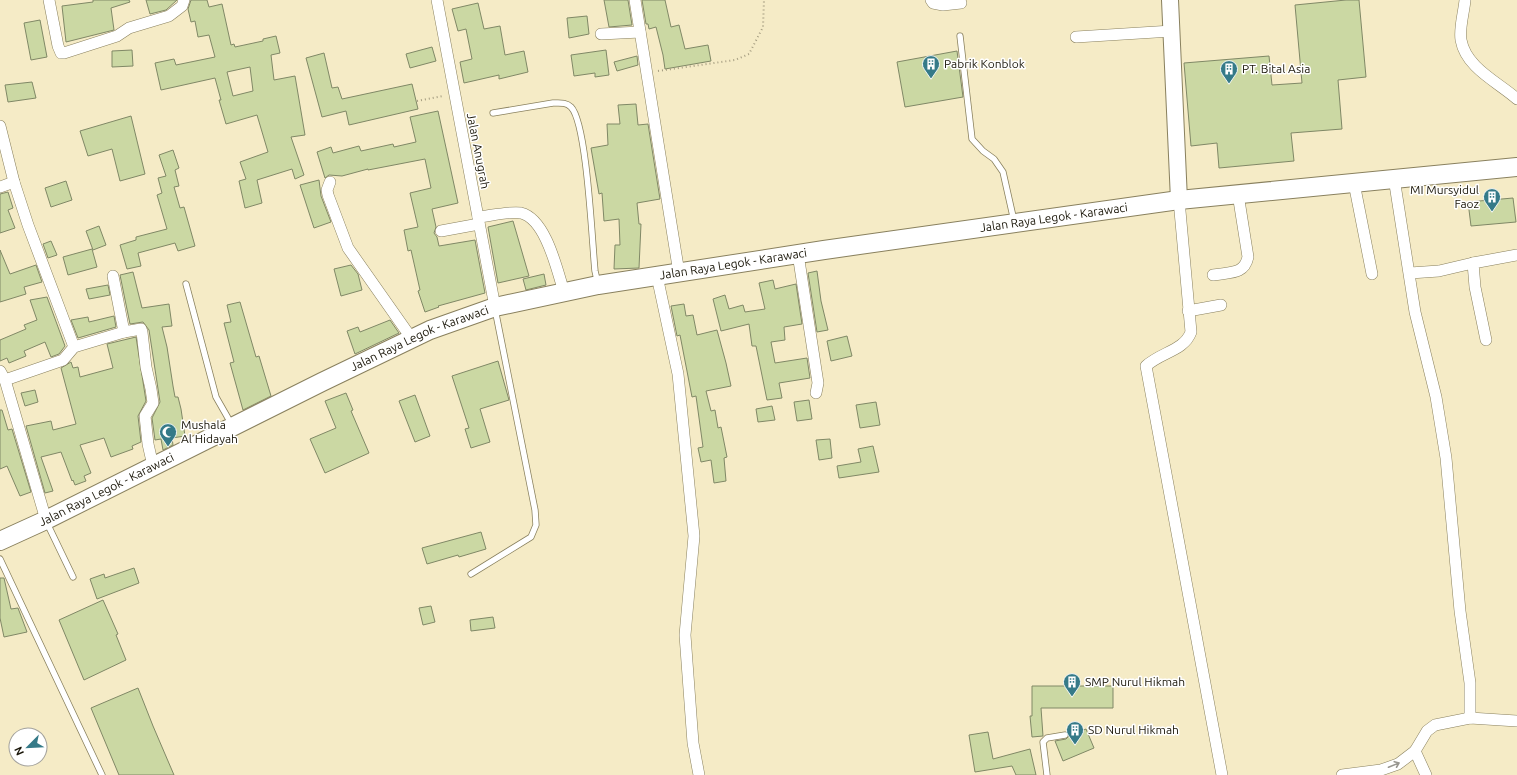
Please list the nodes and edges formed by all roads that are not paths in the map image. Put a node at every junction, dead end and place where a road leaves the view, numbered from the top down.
1 (48, 0) edge
2 (184, 0) edge
3 (438, 0) edge
4 (635, 0) edge
5 (931, 0) edge
6 (1170, 0) edge
7 (1465, 0) edge
8 (961, 3) dead end
9 (1172, 31) junction
10 (640, 32) junction
11 (601, 34) dead end
12 (960, 36) dead end
13 (1076, 37) dead end
14 (1517, 99) edge
15 (493, 113) dead end
16 (0, 126) edge
17 (1517, 167) edge
18 (1394, 178) junction
19 (14, 182) junction
20 (330, 182) dead end
21 (1354, 182) junction
22 (0, 187) edge
23 (1238, 194) junction
24 (1179, 200) junction
25 (478, 221) junction
26 (1014, 223) junction
27 (441, 231) dead end
28 (798, 254) junction
29 (1517, 255) edge
30 (1473, 263) junction
31 (679, 273) junction
32 (1410, 273) junction
33 (1372, 274) dead end
34 (1213, 275) dead end
35 (113, 276) dead end
36 (657, 276) junction
37 (186, 284) dead end
38 (598, 285) junction
39 (564, 292) junction
40 (1221, 306) dead end
41 (495, 307) junction
42 (1188, 311) junction
43 (124, 332) junction
44 (412, 339) junction
45 (1486, 340) dead end
46 (74, 347) junction
47 (2, 375) edge
48 (816, 393) dead end
49 (233, 427) junction
50 (154, 466) junction
51 (46, 520) junction
52 (0, 541) edge
53 (0, 559) edge
54 (471, 574) dead end
55 (73, 577) dead end
56 (1470, 718) junction
57 (1517, 721) edge
58 (1065, 735) dead end
59 (1415, 751) junction
60 (102, 775) edge
61 (699, 775) edge
62 (1047, 775) edge
63 (1222, 775) edge
64 (1342, 775) edge
65 (1426, 775) edge

1 - 2 street
3 - 25 street, Jalan Anugrah
4 - 10 street
5 - 8 street
6 - 9 street
7 - 14 street
9 - 13 street
9 - 24 street
10 - 11 street
10 - 31 street
12 - 26 lane
15 - 38 lane
16 - 19 street
17 - 18 main road, Jalan Raya Legok - Karawaci
18 - 21 main road, Jalan Raya Legok - Karawaci
18 - 32 street
19 - 22 street
19 - 46 street
20 - 44 street
21 - 23 main road, Jalan Raya Legok - Karawaci
21 - 33 street
23 - 24 main road, Jalan Raya Legok - Karawaci
23 - 34 street
24 - 26 main road, Jalan Raya Legok - Karawaci
24 - 42 street
25 - 27 street
25 - 39 street
25 - 41 street, Jalan Anugrah
26 - 28 main road, Jalan Raya Legok - Karawaci
28 - 31 main road, Jalan Raya Legok - Karawaci
28 - 48 street
29 - 30 street
30 - 32 street
30 - 45 street
31 - 36 main road, Jalan Raya Legok - Karawaci
32 - 56 street
35 - 43 street
36 - 38 main road, Jalan Raya Legok - Karawaci
36 - 61 street
37 - 49 lane
38 - 39 main road, Jalan Raya Legok - Karawaci
39 - 41 main road, Jalan Raya Legok - Karawaci
40 - 42 street
41 - 44 main road, Jalan Raya Legok - Karawaci
41 - 54 lane
42 - 63 street
43 - 46 street
43 - 50 street
44 - 49 main road, Jalan Raya Legok - Karawaci
46 - 47 street
47 - 51 street
49 - 50 main road, Jalan Raya Legok - Karawaci
50 - 51 main road, Jalan Raya Legok - Karawaci
51 - 52 main road, Jalan Raya Legok - Karawaci
51 - 55 lane
53 - 60 lane
56 - 57 street
56 - 59 street
58 - 62 lane
64 -> 59 street
59 - 65 street

